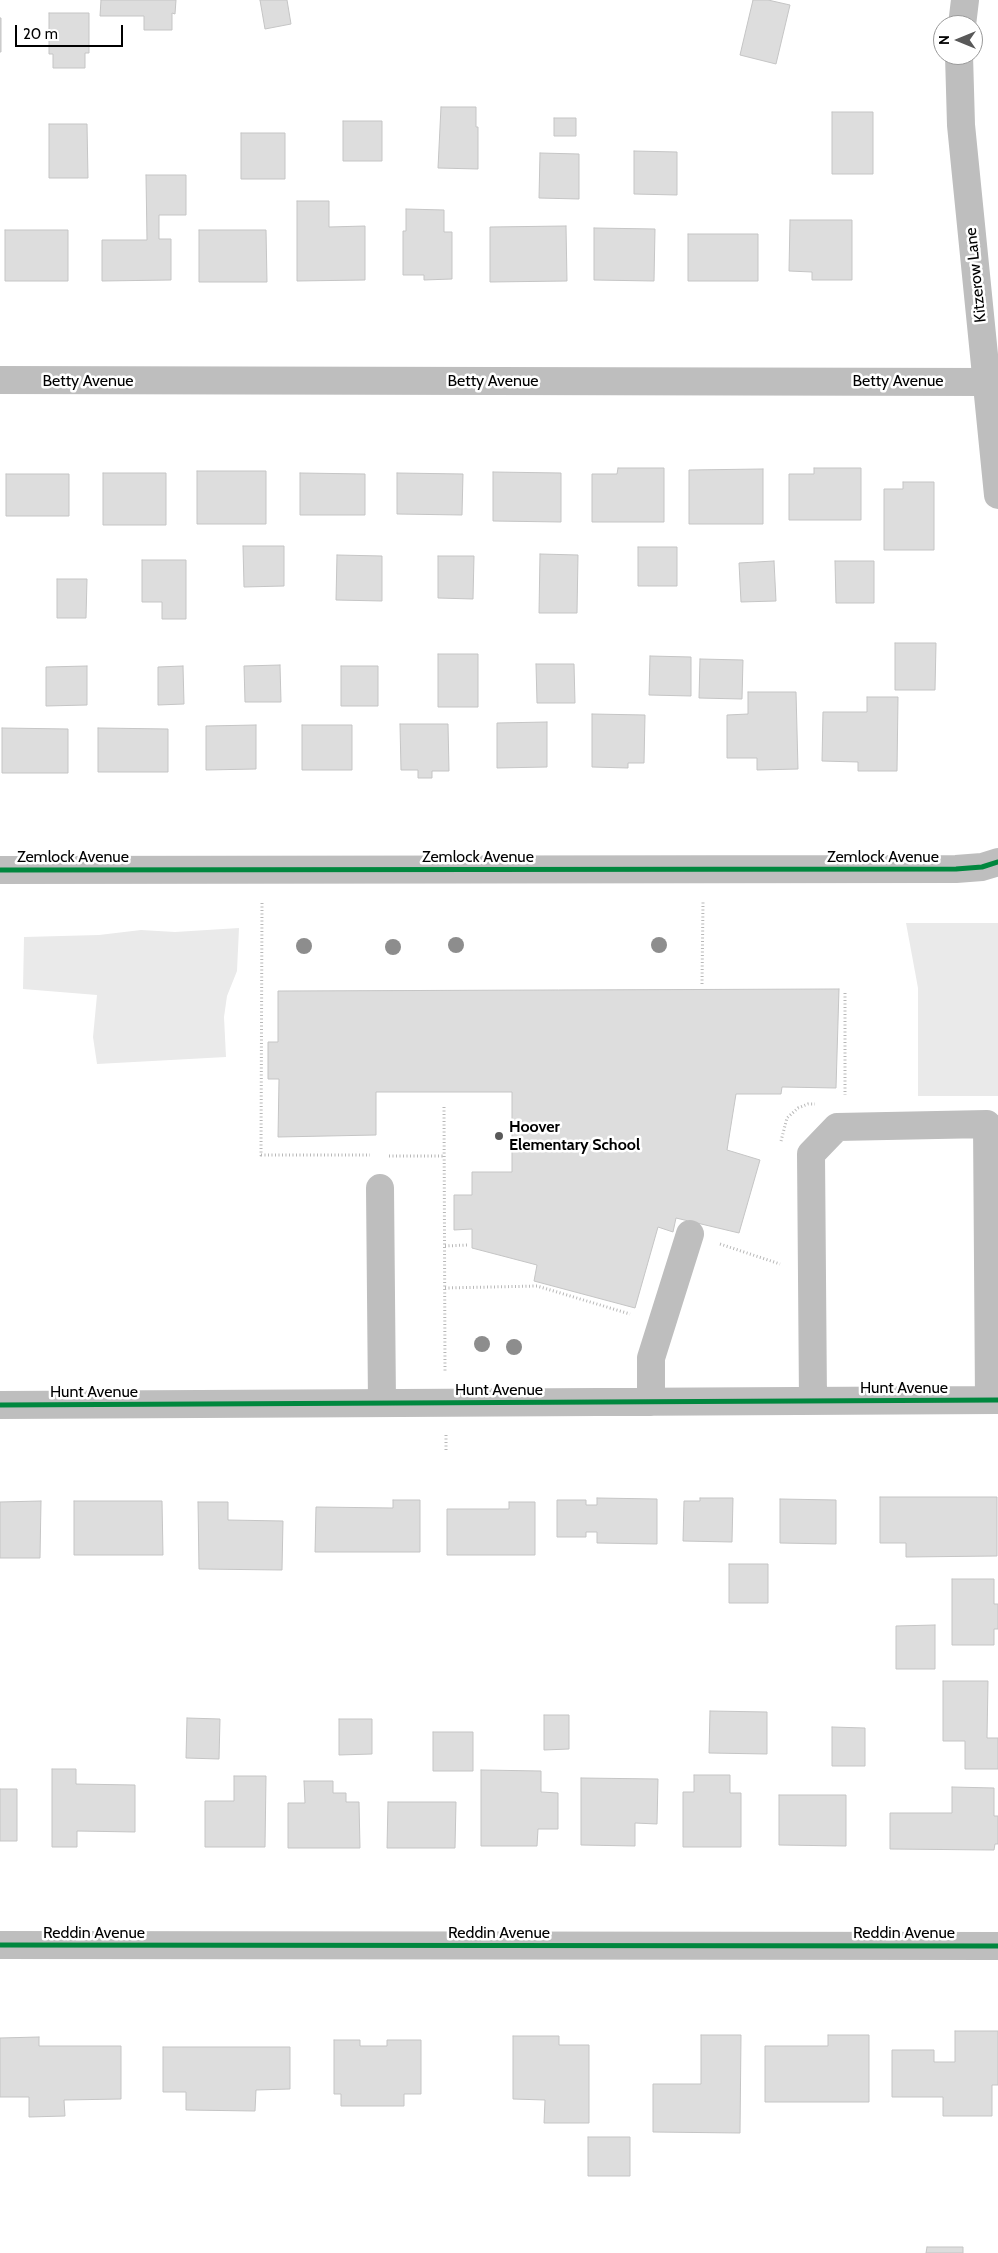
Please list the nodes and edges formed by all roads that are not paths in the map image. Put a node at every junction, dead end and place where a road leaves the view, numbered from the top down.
1 (965, 0) edge
2 (963, 15) edge
3 (959, 65) edge
4 (0, 380) edge
5 (987, 382) junction
6 (998, 495) edge
7 (998, 862) edge
8 (0, 870) edge
9 (380, 1188) dead end
10 (690, 1234) road end
11 (994, 1400) edge
12 (813, 1401) junction
13 (651, 1402) junction
14 (382, 1403) junction
15 (0, 1405) edge
16 (0, 1945) edge
17 (998, 1946) edge

1 - 2 street
3 - 5 street, Kitzerow Lane
4 - 5 street, Betty Avenue
5 - 6 street, Kitzerow Lane
7 - 8 street, Zemlock Avenue
9 - 14 street
10 - 13 street
11 - 12 street, Hunt Avenue
11 - 12 street
12 - 13 street, Hunt Avenue
13 - 14 street, Hunt Avenue
14 - 15 street, Hunt Avenue
16 - 17 street, Reddin Avenue

